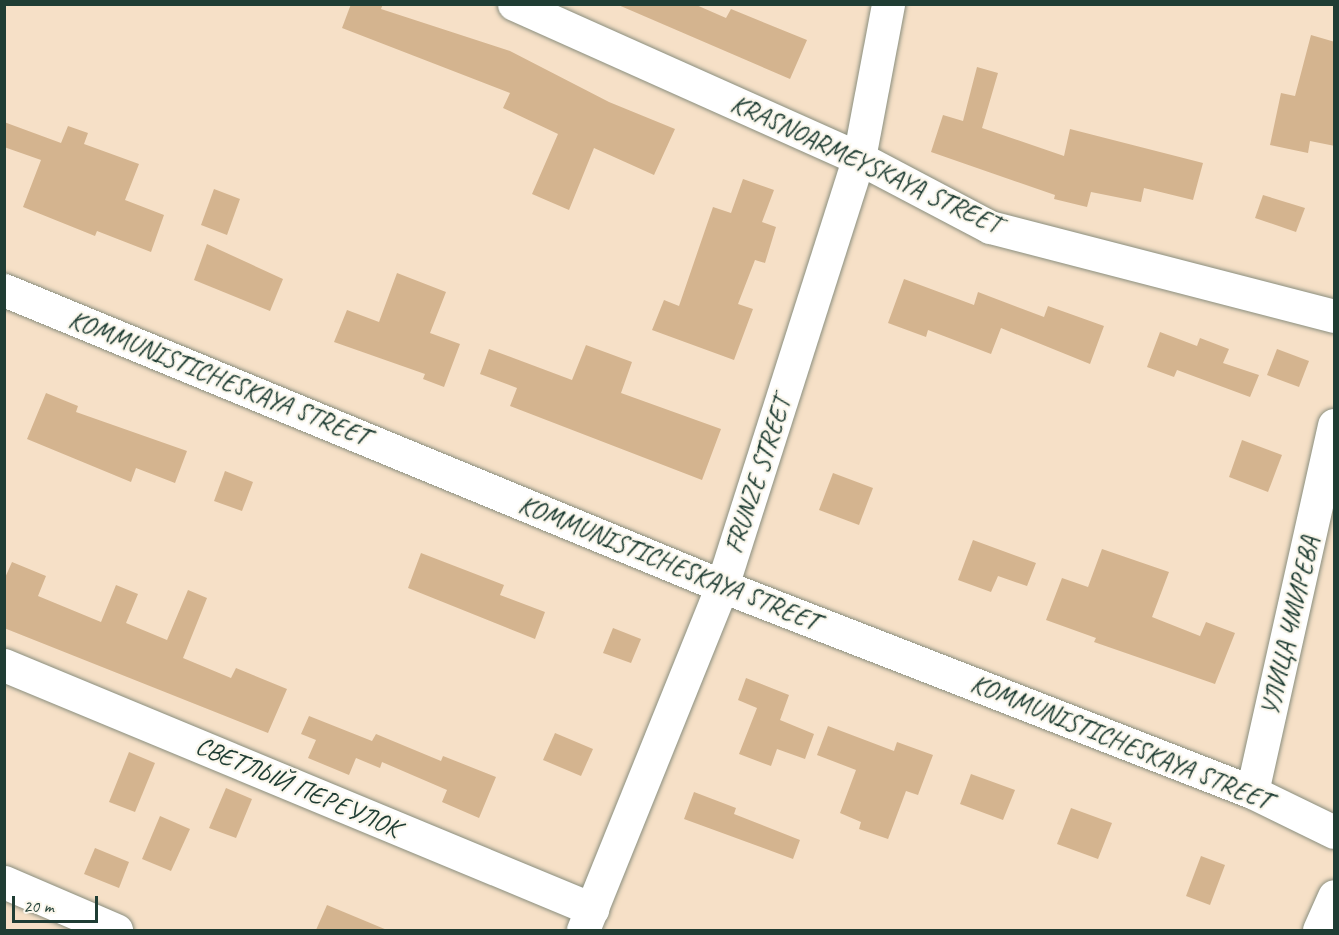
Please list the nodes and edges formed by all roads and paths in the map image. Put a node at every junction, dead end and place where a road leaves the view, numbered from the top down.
1 (514, 4) edge
2 (888, 4) edge
3 (859, 158) junction
4 (4, 290) edge
5 (1335, 316) edge
6 (1335, 425) edge
7 (723, 586) junction
8 (4, 665) edge
9 (1252, 792) junction
10 (1335, 832) edge
11 (4, 882) edge
12 (1335, 896) edge
13 (587, 920) edge
14 (117, 930) edge
15 (1319, 930) edge

1 - 3 street, KRASNOARMEYSKAYA STREET
2 - 3 street, FRUNZE STREET
3 - 5 street, KRASNOARMEYSKAYA STREET
3 - 7 street, FRUNZE STREET
4 - 7 street, KOMMUNISTICHESKAYA STREET
6 - 9 street, УЛИЦА ЧМИРЕВА
7 - 9 street, KOMMUNISTICHESKAYA STREET
7 - 13 street, FRUNZE STREET
8 - 13 street, СВЕТЛЫЙ ПЕРЕУЛОК
9 - 10 street, KOMMUNISTICHESKAYA STREET
11 - 14 street
12 - 15 street

